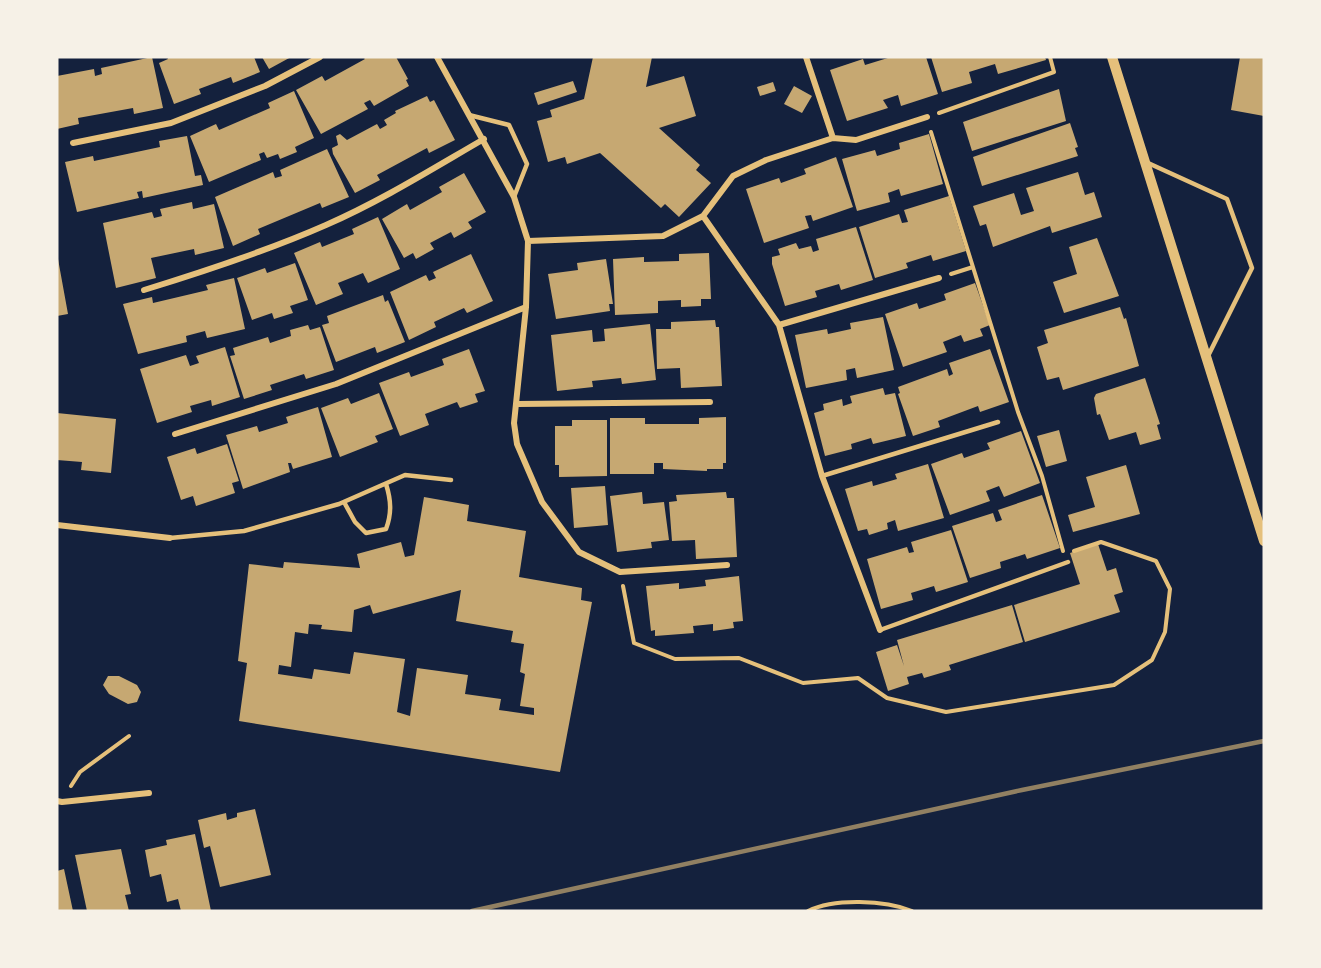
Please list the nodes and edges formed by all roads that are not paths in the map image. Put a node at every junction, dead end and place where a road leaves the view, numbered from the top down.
1 (320, 57) edge
2 (437, 57) edge
3 (1112, 57) edge
4 (809, 58) edge
5 (469, 115) junction
6 (927, 117) road end
7 (832, 138) junction
8 (484, 139) junction
9 (73, 143) dead end
10 (1146, 162) junction
11 (514, 197) junction
12 (703, 216) junction
13 (528, 241) junction
14 (939, 278) road end
15 (144, 290) dead end
16 (526, 307) junction
17 (779, 326) junction
18 (1208, 357) junction
19 (710, 402) dead end
20 (518, 404) junction
21 (998, 422) dead end
22 (176, 434) dead end
23 (822, 476) junction
24 (451, 480) dead end
25 (386, 484) junction
26 (344, 502) junction
27 (57, 525) edge
28 (1262, 525) edge
29 (170, 538) joint
30 (1264, 541) edge
31 (1068, 562) dead end
32 (727, 565) dead end
33 (880, 630) joint
34 (149, 793) dead end
35 (57, 801) edge

1 - 9 street
2 - 5 street
3 - 10 street
4 - 7 street
5 - 8 street
5 - 11 lane
6 - 7 street
7 - 12 street
8 - 11 street
8 - 15 street
10 - 18 street
10 - 18 lane
11 - 13 street
12 - 13 street
12 - 17 street
13 - 16 street
14 - 17 street
16 - 20 street
16 - 22 street
17 - 23 street
18 - 28 street
19 - 20 street
20 - 32 street
21 - 23 lane
23 - 33 street
24 - 25 lane
25 - 26 lane
25 - 26 lane
26 - 29 lane
27 - 29 street
28 - 30 street
31 - 33 lane
34 - 35 street

